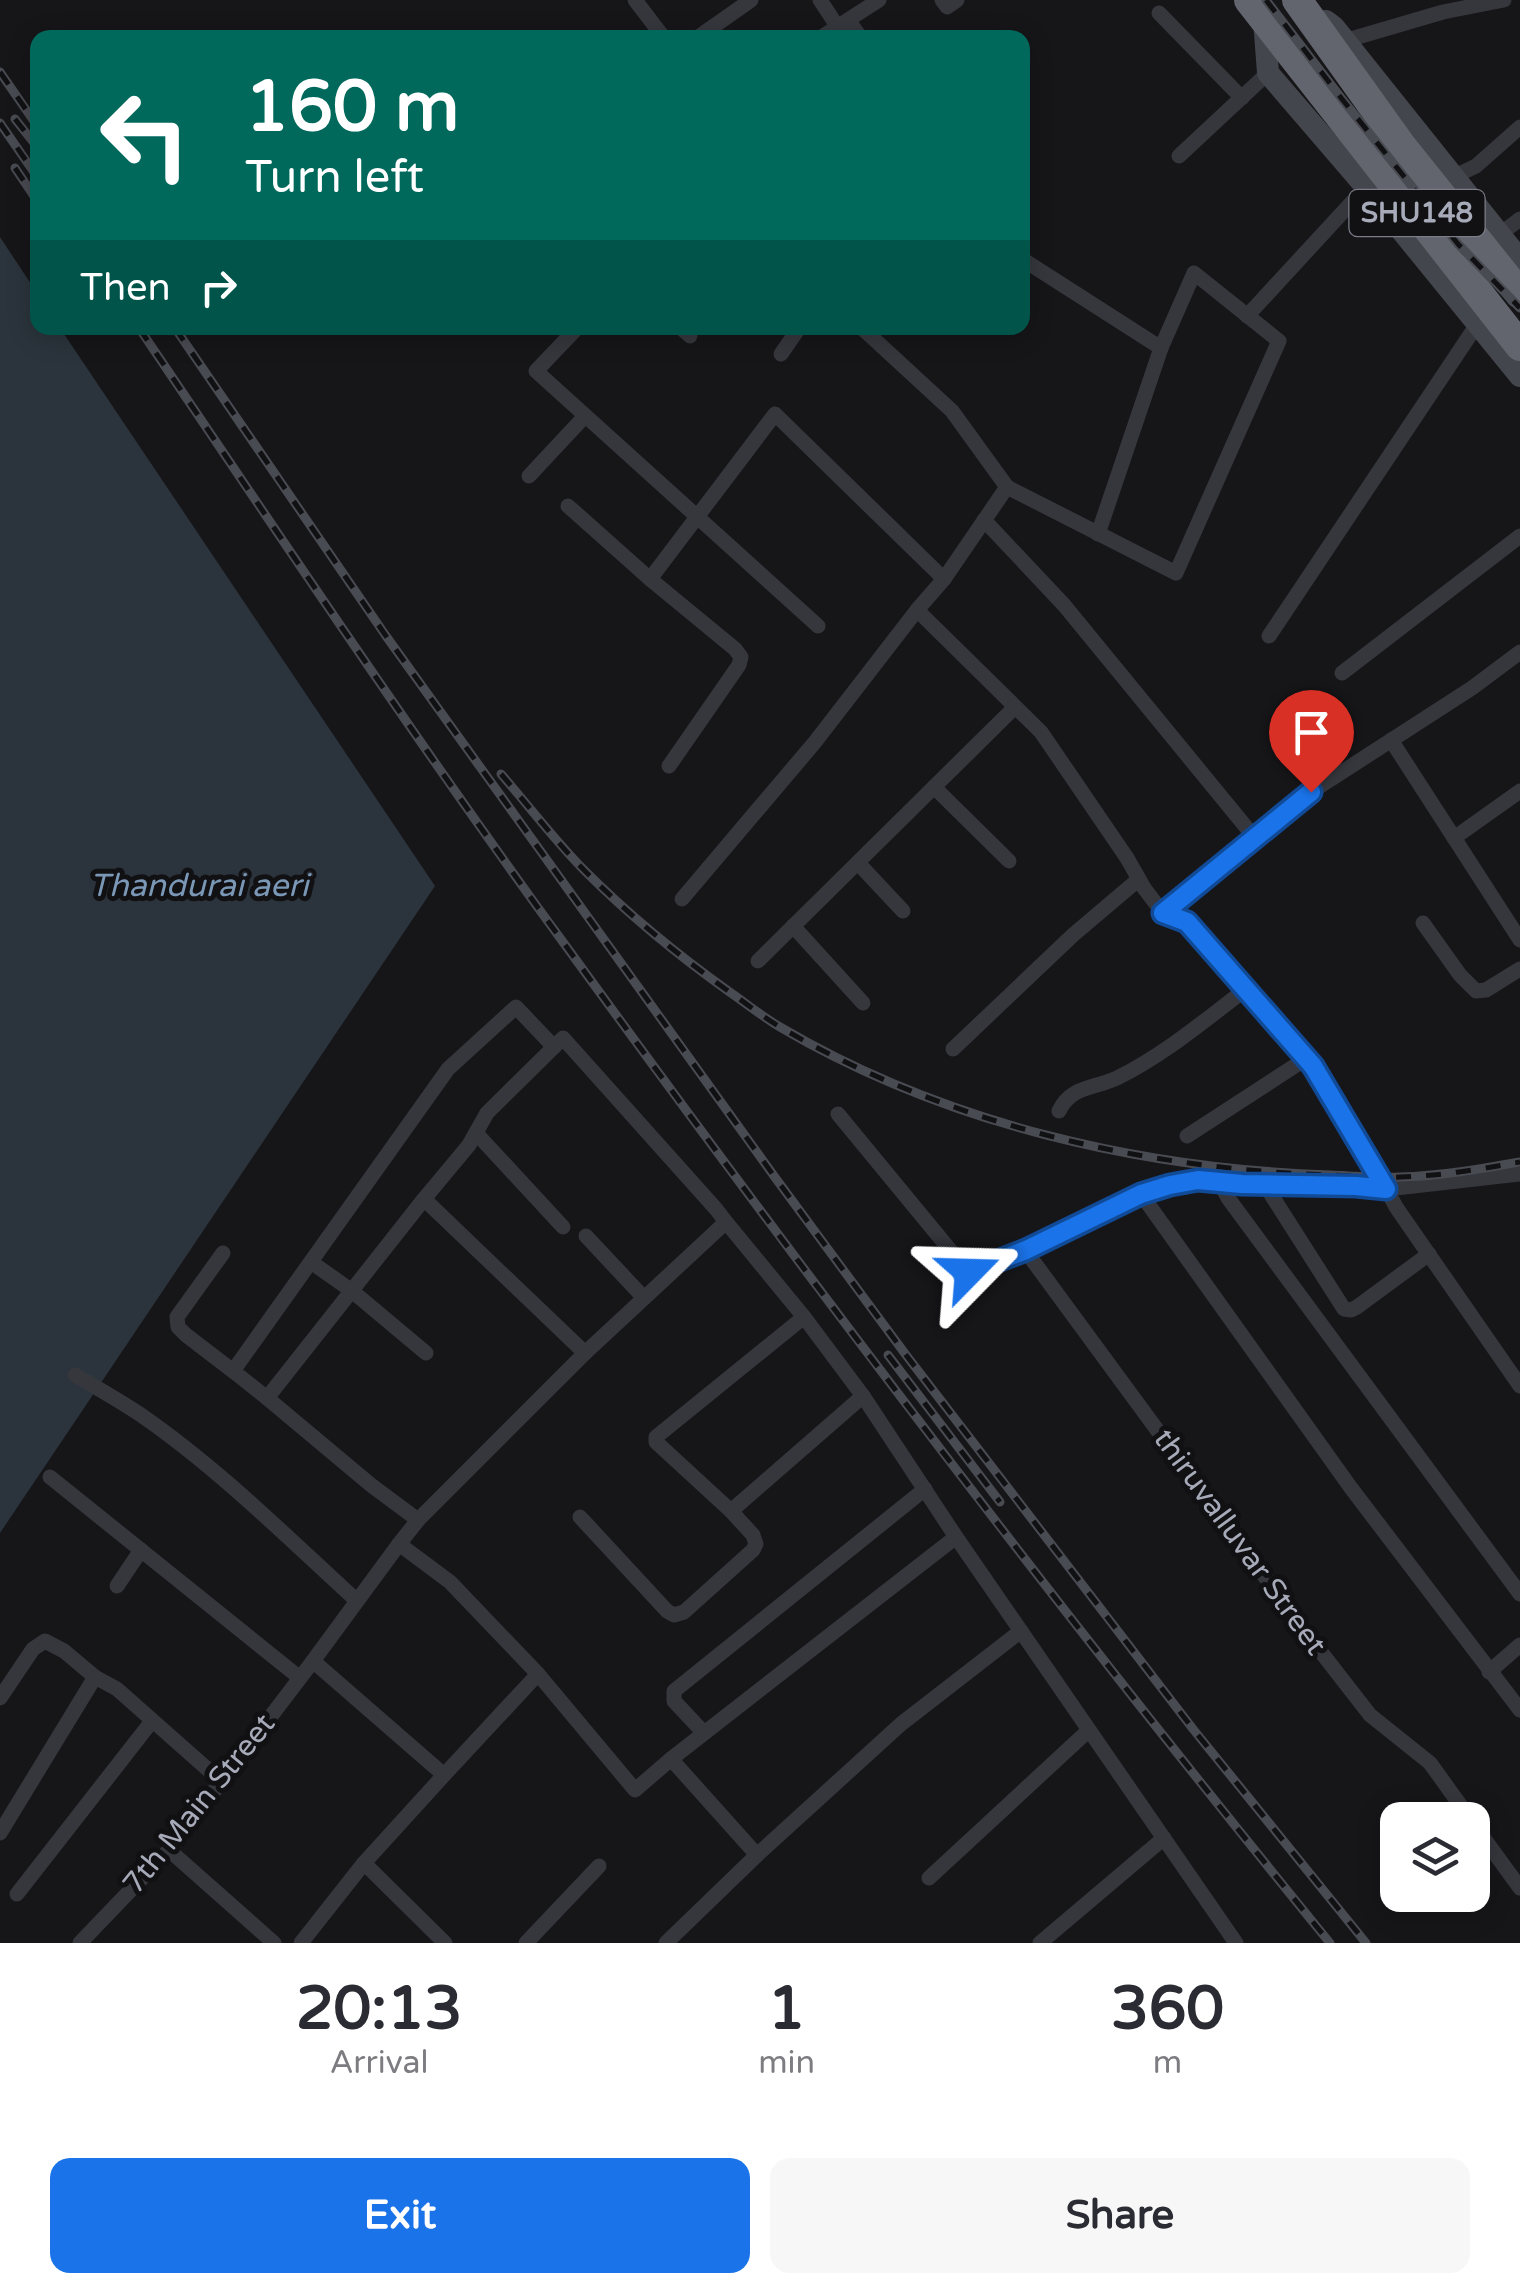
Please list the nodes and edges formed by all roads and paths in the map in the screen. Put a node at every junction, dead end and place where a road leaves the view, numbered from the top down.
1 (635, 0) edge
2 (751, 0) edge
3 (820, 0) edge
4 (879, 0) edge
5 (942, 0) edge
6 (957, 0) edge
7 (1299, 0) edge
8 (1504, 0) edge
9 (1257, 10) edge
10 (1159, 13) dead end
11 (843, 23) junction
12 (658, 30) edge
13 (708, 30) edge
14 (832, 30) edge
15 (851, 30) edge
16 (1344, 41) junction
17 (1268, 73) junction
18 (1242, 98) junction
19 (1520, 127) edge
20 (1179, 156) dead end
21 (1454, 177) junction
22 (1366, 187) junction
23 (1520, 219) edge
24 (1499, 235) junction
25 (1520, 260) edge
26 (1030, 264) edge
27 (1520, 294) edge
28 (1247, 316) junction
29 (1478, 323) junction
30 (570, 335) edge
31 (795, 335) edge
32 (870, 335) edge
33 (1520, 346) edge
34 (1161, 348) junction
35 (782, 354) dead end
36 (1520, 376) edge
37 (585, 416) junction
38 (529, 476) dead end
39 (1007, 487) junction
40 (568, 506) dead end
41 (696, 516) junction
42 (984, 520) junction
43 (1098, 534) junction
44 (1520, 536) edge
45 (650, 578) junction
46 (944, 579) junction
47 (917, 610) junction
48 (818, 626) dead end
49 (1269, 636) dead end
50 (1520, 652) edge
51 (1342, 673) dead end
52 (1016, 707) junction
53 (1391, 740) junction
54 (668, 766) dead end
55 (934, 787) junction
56 (1520, 791) edge
57 (1255, 838) junction
58 (1454, 838) junction
59 (1009, 861) dead end
60 (858, 863) junction
61 (1139, 879) junction
62 (682, 899) dead end
63 (902, 910) dead end
64 (1163, 913) junction
65 (1423, 923) dead end
66 (793, 926) junction
67 (1520, 940) edge
68 (758, 962) dead end
69 (1520, 969) edge
70 (1246, 989) junction
71 (863, 1003) dead end
72 (554, 1047) junction
73 (953, 1049) dead end
74 (1307, 1058) junction
75 (1059, 1111) dead end
76 (838, 1114) dead end
77 (476, 1133) junction
78 (1187, 1136) dead end
79 (1520, 1174) edge
80 (1220, 1183) junction
81 (1265, 1184) junction
82 (1386, 1189) junction
83 (1141, 1194) junction
84 (424, 1199) junction
85 (726, 1222) junction
86 (563, 1228) dead end
87 (586, 1236) dead end
88 (1026, 1250) junction
89 (224, 1253) dead end
90 (1429, 1254) junction
91 (311, 1262) junction
92 (352, 1291) junction
93 (644, 1298) junction
94 (804, 1318) junction
95 (426, 1353) dead end
96 (585, 1353) junction
97 (233, 1371) junction
98 (75, 1375) dead end
99 (1520, 1386) edge
100 (864, 1396) junction
101 (267, 1398) junction
102 (50, 1478) dead end
103 (924, 1489) junction
104 (731, 1511) junction
105 (580, 1517) dead end
106 (418, 1520) junction
107 (956, 1537) junction
108 (398, 1544) junction
109 (141, 1550) junction
110 (117, 1586) dead end
111 (1520, 1594) edge
112 (357, 1601) junction
113 (1021, 1631) junction
114 (1520, 1645) edge
115 (314, 1660) junction
116 (1489, 1672) junction
117 (538, 1674) junction
118 (95, 1676) junction
119 (300, 1678) junction
120 (0, 1698) edge
121 (1520, 1710) edge
122 (152, 1721) junction
123 (1089, 1730) junction
124 (704, 1733) junction
125 (671, 1759) junction
126 (444, 1775) junction
127 (221, 1781) junction
128 (1458, 1802) edge
129 (0, 1833) edge
130 (1164, 1838) junction
131 (1490, 1846) edge
132 (168, 1850) junction
133 (757, 1855) junction
134 (364, 1863) junction
135 (599, 1866) dead end
136 (929, 1878) dead end
137 (1520, 1888) edge
138 (17, 1894) dead end
139 (80, 1943) edge
140 (274, 1943) edge
141 (300, 1943) edge
142 (445, 1943) edge
143 (526, 1943) edge
144 (666, 1943) edge
145 (1040, 1943) edge
146 (1236, 1943) edge

1 - 12 street
2 - 13 street
3 - 11 street
4 - 11 street
5 - 6 street
7 - 16 street
7 - 27 highway, SHU148
8 - 16 street
9 - 17 street
9 - 33 highway, SHU148
10 - 18 street
11 - 14 street
11 - 15 street
16 - 21 street
17 - 18 street
17 - 22 street
18 - 20 street
19 - 21 street
21 - 24 street
22 - 28 street
22 - 29 street
23 - 24 street
24 - 25 street
26 - 34 street
28 - 34 street
28 - 43 street
29 - 36 street
29 - 49 street
30 - 37 street
31 - 35 street
32 - 39 street
34 - 43 street
37 - 38 street
37 - 41 street
39 - 42 street
39 - 43 street
40 - 45 street
41 - 45 street
41 - 46 street
41 - 48 street
42 - 46 street
42 - 57 street
44 - 51 street
45 - 54 street
46 - 47 street
47 - 52 street
47 - 62 street
50 - 53 street
52 - 55 street
52 - 61 street
53 - 57 street
53 - 58 street
55 - 59 street
55 - 60 street
56 - 58 street
57 - 64 street
58 - 67 street
60 - 63 street
60 - 66 street
61 - 64 street
61 - 73 street
64 - 70 street
65 - 69 street
66 - 68 street
66 - 71 street
70 - 74 street
70 - 75 street
72 - 77 street
72 - 85 street
72 - 91 street
74 - 78 street
74 - 82 street
76 - 88 street
77 - 84 street
77 - 86 street
79 - 82 street
80 - 81 street
80 - 83 street
80 - 111 street
81 - 82 street
81 - 90 street
82 - 90 street
83 - 88 street
83 - 116 street
84 - 92 street
84 - 96 street
85 - 93 street, 7th Main Street
85 - 94 street
87 - 93 street
88 - 128 street, thiruvalluvar Street
89 - 97 street
90 - 99 street
91 - 92 street
91 - 97 street
92 - 95 street
92 - 101 street
93 - 96 street, 7th Main Street
94 - 100 street
94 - 104 street
96 - 106 street, 7th Main Street
97 - 101 street
98 - 112 street
100 - 103 street
100 - 104 street
101 - 106 street
102 - 109 street
103 - 107 street
103 - 124 street
104 - 105 street
106 - 108 street, 7th Main Street
107 - 113 street
107 - 124 street
108 - 112 street, 7th Main Street
108 - 117 street
109 - 110 street
109 - 119 street
112 - 115 street, 7th Main Street
113 - 123 street
113 - 133 street
114 - 116 street
115 - 119 street, 7th Main Street
115 - 126 street
116 - 121 street
117 - 125 street
117 - 126 street
118 - 120 street
118 - 122 street
118 - 129 street
119 - 127 street, 7th Main Street
122 - 127 street
122 - 138 street
123 - 130 street
123 - 136 street
124 - 125 street
125 - 133 street
126 - 134 street
127 - 132 street, 7th Main Street
130 - 145 street
130 - 146 street
131 - 137 street, thiruvalluvar Street
132 - 139 street, 7th Main Street
132 - 140 street
133 - 144 street
134 - 141 street
134 - 142 street
135 - 143 street

